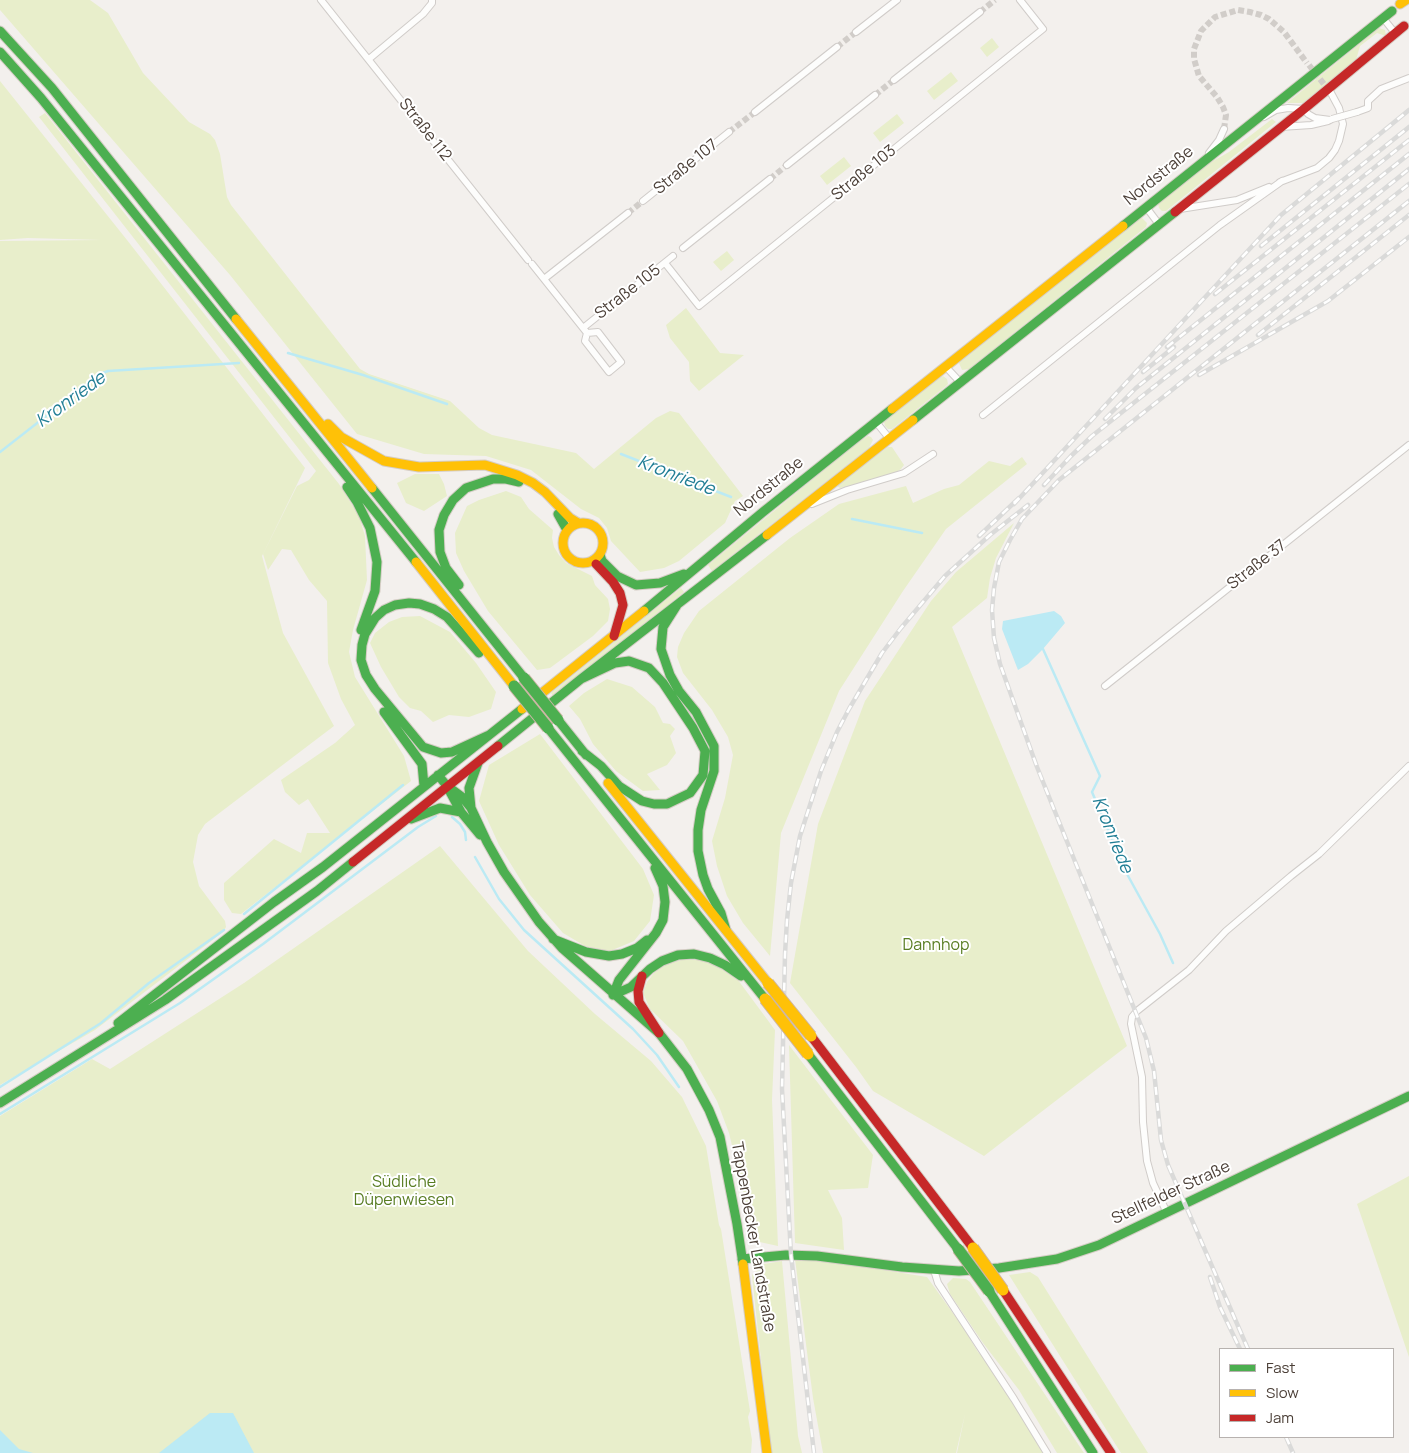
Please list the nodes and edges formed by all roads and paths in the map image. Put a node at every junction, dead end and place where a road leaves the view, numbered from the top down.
1 (322, 0) edge
2 (432, 0) edge
3 (897, 0) edge
4 (1020, 0) edge
5 (1395, 8) edge
6 (980, 12) tunnel mouth
7 (1400, 30) joint
8 (0, 31) edge
9 (856, 32) tunnel mouth
10 (837, 47) tunnel mouth
11 (0, 52) edge
12 (369, 59) junction
13 (1409, 78) edge
14 (894, 80) tunnel mouth
15 (1331, 93) tunnel mouth
16 (875, 95) tunnel mouth
17 (1304, 108) junction
18 (756, 112) tunnel mouth
19 (1331, 120) junction
20 (1251, 123) junction
21 (1280, 127) junction
22 (1224, 129) tunnel mouth
23 (729, 132) tunnel mouth
24 (1201, 163) junction
25 (787, 165) tunnel mouth
26 (770, 179) tunnel mouth
27 (1282, 181) junction
28 (643, 201) tunnel mouth
29 (1146, 207) junction
30 (1174, 211) junction
31 (628, 213) tunnel mouth
32 (1158, 223) junction
33 (683, 248) dead end
34 (673, 256) dead end
35 (665, 263) junction
36 (544, 280) junction
37 (585, 330) junction
38 (269, 361) junction
39 (946, 367) junction
40 (960, 382) junction
41 (983, 416) dead end
42 (876, 422) junction
43 (889, 438) junction
44 (1409, 444) edge
45 (329, 453) junction
46 (933, 454) dead end
47 (798, 512) junction
48 (578, 523) junction
49 (568, 530) junction
50 (596, 558) junction
51 (691, 571) junction
52 (677, 604) junction
53 (474, 615) junction
54 (614, 636) junction
55 (581, 679) junction
56 (514, 686) junction
57 (1106, 686) dead end
58 (489, 735) junction
59 (582, 751) junction
60 (479, 760) junction
61 (1409, 766) edge
62 (438, 775) junction
63 (424, 786) junction
64 (446, 786) junction
65 (466, 810) junction
66 (402, 823) junction
67 (645, 849) junction
68 (726, 930) junction
69 (656, 933) junction
70 (553, 939) junction
71 (642, 976) junction
72 (753, 985) junction
73 (613, 995) junction
74 (659, 1033) junction
75 (93, 1044) junction
76 (1409, 1096) edge
77 (0, 1103) edge
78 (1167, 1213) junction
79 (742, 1259) junction
80 (934, 1270) junction
81 (767, 1453) edge
82 (1047, 1453) edge
83 (1093, 1453) edge
84 (1111, 1453) edge

1 - 12 street, Straße 112
2 - 12 street
3 - 9 street
4 - 35 street, Straße 103
5 - 7 street
5 - 20 main road, Nordstraße
6 - 14 street
7 - 17 main road
8 - 38 main road
10 - 18 street
11 - 45 main road
12 - 36 street, Straße 112
13 - 19 street, bridge
15 - 27 street
16 - 25 street
17 - 19 street
17 - 20 street
17 - 21 main road
19 - 21 street
20 - 24 main road, Nordstraße
21 - 30 main road
22 - 24 street
23 - 28 street, Straße 107
24 - 29 main road, Nordstraße
26 - 33 street
27 - 30 street
27 - 41 street
29 - 32 street
29 - 39 main road, Nordstraße
30 - 32 main road
31 - 36 street
32 - 40 main road
34 - 35 street, Straße 105
35 - 37 street, Straße 105
36 - 37 street, Straße 112
37 - 37 street
38 - 48 main road
38 - 53 main road
39 - 40 street
39 - 42 main road, Nordstraße
40 - 43 main road
42 - 43 street
42 - 51 main road, Nordstraße
43 - 47 main road
44 - 57 street, Straße 37
45 - 56 main road
45 - 63 main road
46 - 47 street
47 - 52 main road
48 - 49 main road
48 - 50 main road
49 - 50 main road
49 - 53 main road
50 - 51 main road
50 - 54 main road
51 - 54 main road, Nordstraße
52 - 55 main road
52 - 68 main road
53 - 59 main road, bridge
54 - 58 main road, Nordstraße
55 - 59 main road
55 - 60 main road
56 - 58 main road
56 - 67 main road, bridge
58 - 62 main road
59 - 68 main road
60 - 64 main road
60 - 65 main road
61 - 78 street
62 - 63 main road
62 - 64 main road, Tappenbecker Landstraße
63 - 75 main road
64 - 65 main road, Tappenbecker Landstraße
64 - 66 main road
65 - 66 main road
65 - 70 main road, Tappenbecker Landstraße
66 - 75 main road
67 - 69 main road
67 - 72 main road
68 - 84 main road, bridge
69 - 70 main road
69 - 73 main road
70 - 73 main road, Tappenbecker Landstraße
71 - 72 main road
71 - 73 main road
71 - 74 main road
72 - 83 main road, bridge
73 - 74 main road, Tappenbecker Landstraße
74 - 79 main road, Tappenbecker Landstraße
75 - 77 main road
76 - 78 main road, Stellfelder Straße
78 - 80 main road, Stellfelder Straße
79 - 80 main road, Stellfelder Straße
79 - 81 main road, Tappenbecker Landstraße
80 - 82 street

